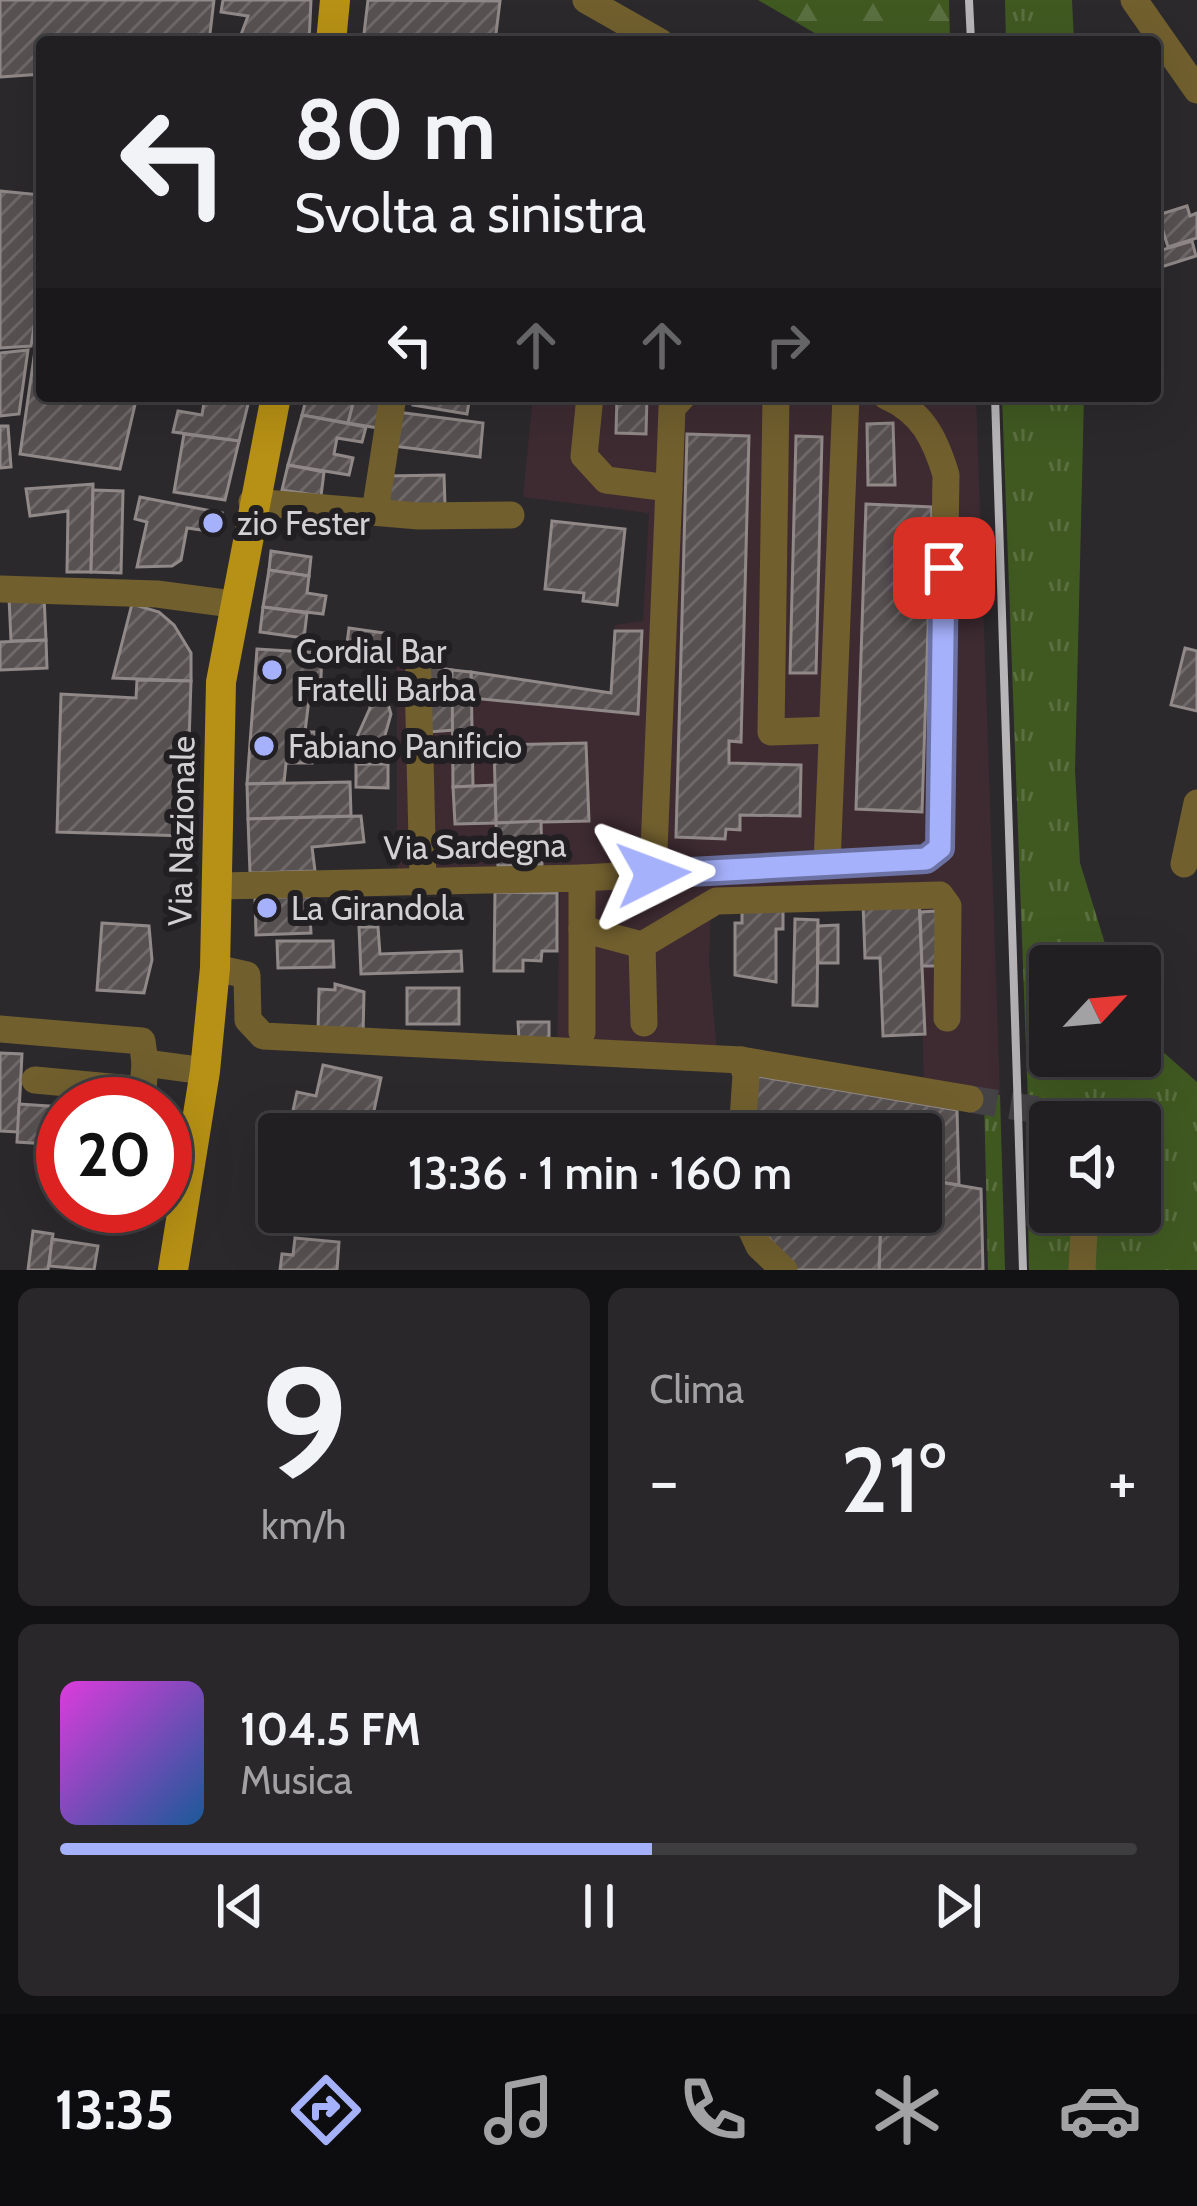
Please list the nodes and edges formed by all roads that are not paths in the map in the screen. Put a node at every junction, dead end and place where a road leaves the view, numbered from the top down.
1 (335, 0) edge
2 (586, 0) edge
3 (1134, 0) edge
4 (332, 36) edge
5 (649, 36) edge
6 (1159, 36) edge
7 (1161, 39) edge
8 (1197, 90) edge
9 (275, 402) edge
10 (392, 402) edge
11 (589, 402) edge
12 (678, 402) edge
13 (776, 402) edge
14 (845, 402) edge
15 (899, 402) edge
16 (669, 488) junction
17 (252, 502) junction
18 (375, 512) junction
19 (511, 515) dead end
20 (0, 589) edge
21 (232, 604) junction
22 (418, 675) dead end
23 (832, 730) junction
24 (1197, 803) edge
25 (827, 864) junction
26 (1184, 864) dead end
27 (653, 874) junction
28 (582, 878) junction
29 (423, 881) junction
30 (217, 886) junction
31 (582, 928) junction
32 (642, 945) junction
33 (215, 968) junction
34 (947, 1018) dead end
35 (644, 1022) dead end
36 (0, 1029) edge
37 (583, 1032) dead end
38 (741, 1060) junction
39 (145, 1064) junction
40 (205, 1071) junction
41 (34, 1080) dead end
42 (970, 1100) tunnel mouth
43 (743, 1113) edge
44 (753, 1233) edge
45 (1084, 1233) edge
46 (172, 1270) edge
47 (784, 1270) edge
48 (1082, 1270) edge

1 - 4 main road
2 - 5 street
3 - 6 street
7 - 8 street
9 - 17 main road, Via Nazionale
10 - 18 street
11 - 16 street
12 - 16 street
13 - 23 street
14 - 23 street
15 - 25 street
16 - 27 street
17 - 18 street
17 - 21 main road, Via Nazionale
18 - 19 street
20 - 21 street
21 - 30 main road, Via Nazionale
22 - 29 street
23 - 25 street
24 - 26 street
25 - 27 street
27 - 28 street
28 - 29 street, Via Sardegna
28 - 31 street, Via Sardegna
29 - 30 street, Via Sardegna
30 - 33 main road, Via Nazionale
31 - 32 street
31 - 37 street, Via Sardegna
32 - 34 street
32 - 35 street
33 - 38 street
33 - 40 main road, Via Nazionale
36 - 39 street
38 - 42 street
38 - 43 street
39 - 40 street
39 - 41 street
40 - 46 main road, Via Nazionale
44 - 47 street
45 - 48 street

